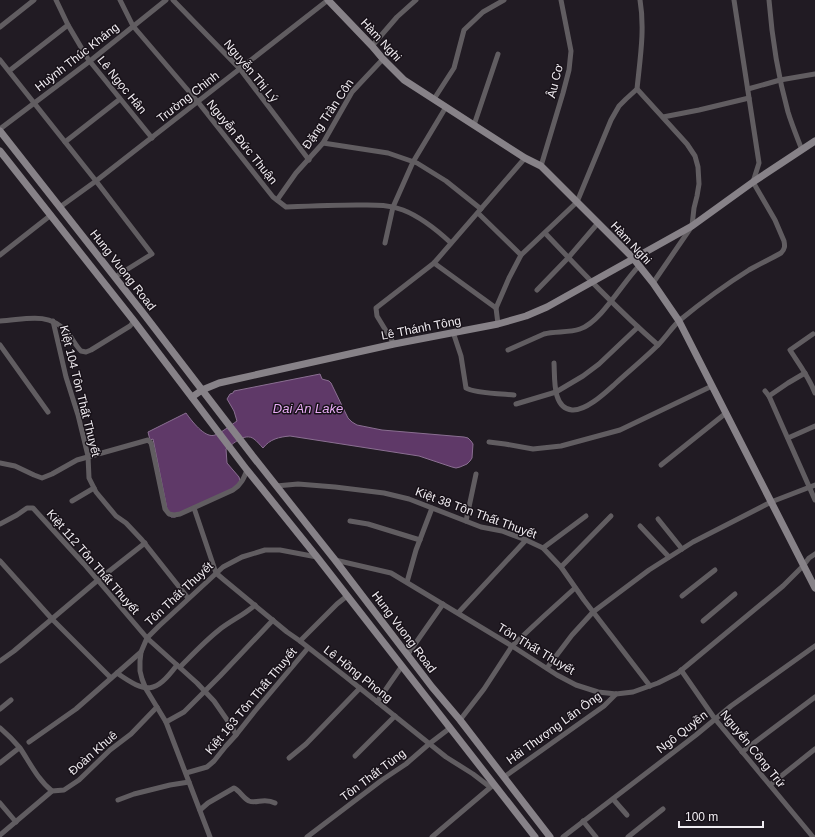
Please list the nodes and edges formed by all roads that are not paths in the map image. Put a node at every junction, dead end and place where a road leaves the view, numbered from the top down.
1 (34, 0) edge
2 (56, 0) edge
3 (120, 0) edge
4 (166, 0) edge
5 (173, 0) edge
6 (328, 0) edge
7 (416, 0) edge
8 (504, 0) edge
9 (561, 0) edge
10 (640, 0) edge
11 (734, 0) edge
12 (769, 0) edge
13 (68, 25) junction
14 (133, 26) junction
15 (0, 27) edge
16 (372, 46) junction
17 (498, 54) dead end
18 (383, 59) junction
19 (0, 60) edge
20 (90, 61) junction
21 (240, 69) junction
22 (9, 71) junction
23 (815, 74) edge
24 (780, 80) junction
25 (637, 89) junction
26 (748, 89) junction
27 (749, 98) junction
28 (120, 99) junction
29 (434, 99) junction
30 (198, 102) junction
31 (35, 103) junction
32 (446, 107) junction
33 (663, 117) junction
34 (474, 125) junction
35 (0, 130) edge
36 (152, 138) junction
37 (815, 141) edge
38 (65, 142) junction
39 (323, 144) junction
40 (802, 150) junction
41 (0, 151) edge
42 (525, 158) junction
43 (309, 160) junction
44 (413, 162) junction
45 (541, 166) junction
46 (96, 181) junction
47 (753, 182) junction
48 (277, 200) junction
49 (577, 202) junction
50 (393, 207) junction
51 (60, 208) junction
52 (480, 211) junction
53 (51, 215) junction
54 (598, 223) junction
55 (692, 226) junction
56 (545, 233) junction
57 (385, 243) dead end
58 (451, 243) junction
59 (0, 255) edge
60 (521, 256) junction
61 (568, 258) junction
62 (633, 258) junction
63 (434, 263) junction
64 (639, 266) junction
65 (115, 277) junction
66 (592, 282) junction
67 (653, 283) junction
68 (105, 285) junction
69 (537, 290) dead end
70 (611, 301) junction
71 (496, 308) junction
72 (143, 313) junction
73 (0, 321) edge
74 (53, 321) junction
75 (134, 321) junction
76 (679, 321) junction
77 (498, 324) junction
78 (638, 327) junction
79 (453, 332) junction
80 (813, 334) dead end
81 (394, 344) junction
82 (658, 345) junction
83 (0, 346) edge
84 (508, 350) dead end
85 (554, 363) dead end
86 (805, 373) junction
87 (712, 386) junction
88 (202, 390) junction
89 (765, 390) dead end
90 (556, 392) junction
91 (815, 393) edge
92 (514, 394) dead end
93 (769, 396) junction
94 (192, 397) junction
95 (516, 404) dead end
96 (48, 412) dead end
97 (726, 414) junction
98 (815, 426) edge
99 (788, 438) junction
100 (489, 442) dead end
101 (88, 456) junction
102 (0, 463) edge
103 (661, 465) dead end
104 (247, 470) junction
105 (476, 474) dead end
106 (276, 486) junction
107 (812, 487) edge
108 (94, 488) junction
109 (815, 500) edge
110 (72, 501) dead end
111 (771, 502) junction
112 (194, 508) junction
113 (432, 508) junction
114 (586, 516) dead end
115 (611, 516) dead end
116 (658, 519) dead end
117 (350, 521) dead end
118 (466, 521) junction
119 (0, 524) edge
120 (640, 526) dead end
121 (420, 540) junction
122 (526, 540) junction
123 (145, 543) junction
124 (543, 548) junction
125 (682, 550) junction
126 (815, 554) edge
127 (317, 557) junction
128 (669, 557) junction
129 (335, 560) junction
130 (0, 561) edge
131 (804, 566) junction
132 (561, 567) junction
133 (715, 570) dead end
134 (216, 573) junction
135 (98, 580) junction
136 (407, 582) junction
137 (576, 588) junction
138 (815, 588) edge
139 (735, 594) dead end
140 (347, 596) junction
141 (682, 596) dead end
142 (188, 598) junction
143 (443, 604) junction
144 (255, 605) junction
145 (593, 612) junction
146 (458, 613) junction
147 (52, 619) junction
148 (273, 620) junction
149 (703, 621) dead end
150 (147, 638) junction
151 (300, 640) junction
152 (512, 646) junction
153 (815, 646) edge
154 (308, 648) junction
155 (141, 652) junction
156 (408, 654) junction
157 (0, 661) edge
158 (400, 664) junction
159 (178, 666) junction
160 (547, 668) junction
161 (681, 670) junction
162 (117, 673) junction
163 (111, 678) junction
164 (650, 686) junction
165 (360, 688) junction
166 (146, 689) junction
167 (205, 691) junction
168 (616, 694) junction
169 (815, 697) edge
170 (11, 700) dead end
171 (377, 702) junction
172 (157, 707) junction
173 (0, 709) edge
174 (395, 716) junction
175 (715, 719) junction
176 (460, 720) junction
177 (166, 722) junction
178 (0, 728) edge
179 (450, 728) junction
180 (236, 735) junction
181 (29, 742) dead end
182 (429, 744) junction
183 (19, 748) junction
184 (815, 749) edge
185 (742, 752) junction
186 (355, 756) dead end
187 (290, 758) dead end
188 (0, 763) edge
189 (186, 773) junction
190 (504, 777) junction
191 (189, 782) junction
192 (770, 785) junction
193 (492, 786) junction
194 (52, 791) junction
195 (612, 799) junction
196 (118, 800) dead end
197 (0, 803) edge
198 (275, 803) dead end
199 (663, 809) dead end
200 (200, 810) junction
201 (627, 815) dead end
202 (583, 821) junction
203 (16, 822) junction
204 (0, 835) edge
205 (210, 837) edge
206 (308, 837) edge
207 (432, 837) edge
208 (535, 837) edge
209 (550, 837) edge
210 (563, 837) edge
211 (596, 837) edge
212 (628, 837) edge
213 (813, 837) edge

1 - 15 street
2 - 13 street, Lê Ngọc Hân
3 - 14 street, Nguyễn Đức Thuận
4 - 14 street, Huỳnh Thúc Kháng
5 - 21 street, Nguyễn Thị Lý
6 - 16 main road, Hàm Nghi
6 - 21 street, Trường Chinh
7 - 16 street
8 - 29 street
9 - 45 street, Âu Cơ
10 - 25 street
11 - 26 street
12 - 24 street
13 - 20 street, Lê Ngọc Hân
13 - 22 street
14 - 20 street, Huỳnh Thúc Kháng
14 - 30 street, Nguyễn Đức Thuận
16 - 18 main road, Hàm Nghi
17 - 34 street
18 - 29 main road, Hàm Nghi
18 - 39 street, Đặng Trần Côn
19 - 22 street
20 - 28 street, Lê Ngọc Hân
20 - 31 street, Huỳnh Thúc Kháng
21 - 30 street, Trường Chinh
21 - 43 street, Nguyễn Thị Lý
22 - 31 street
23 - 24 street
24 - 26 street
24 - 40 street
25 - 33 street
25 - 49 street
26 - 27 street
27 - 33 street
27 - 47 street
28 - 36 street, Lê Ngọc Hân
28 - 38 street
29 - 32 main road, Hàm Nghi
30 - 36 street, Trường Chinh
30 - 48 street, Nguyễn Đức Thuận
31 - 35 street, Huỳnh Thúc Kháng
31 - 38 street
32 - 34 main road, Hàm Nghi
32 - 44 street
33 - 55 street
34 - 42 main road, Hàm Nghi
35 - 51 main road, Hung Vuong Road
36 - 46 street, Trường Chinh
37 - 40 main road, Lê Thánh Tông
38 - 46 street
39 - 43 street, Đặng Trần Côn
39 - 44 street
40 - 47 main road, Lê Thánh Tông
41 - 53 main road, Hung Vuong Road
42 - 45 main road, Hàm Nghi
42 - 52 street
43 - 48 street, Đặng Trần Côn
44 - 50 street
44 - 52 street
45 - 49 main road, Hàm Nghi
46 - 51 street, Trường Chinh
46 - 65 street
47 - 55 main road, Lê Thánh Tông
47 - 76 street
48 - 50 street
49 - 54 main road, Hàm Nghi
49 - 56 street
50 - 57 street
50 - 58 street
51 - 53 main road
51 - 65 main road, Hung Vuong Road
52 - 58 street
52 - 60 street
53 - 59 street
53 - 68 main road, Hung Vuong Road
54 - 61 street
54 - 62 main road, Hàm Nghi
55 - 62 main road, Lê Thánh Tông
55 - 67 street
56 - 60 street
56 - 61 street
58 - 63 street
60 - 71 street
61 - 66 street
61 - 69 street
62 - 64 main road, Hàm Nghi
62 - 66 main road, Lê Thánh Tông
63 - 71 street
63 - 81 street
64 - 67 main road, Hàm Nghi
64 - 70 street
65 - 68 main road
65 - 72 main road, Hung Vuong Road
66 - 70 street
66 - 77 main road, Lê Thánh Tông
67 - 76 main road, Hàm Nghi
68 - 75 main road, Hung Vuong Road
70 - 78 street
70 - 84 street
71 - 77 street
72 - 75 main road
72 - 88 main road, Hung Vuong Road
73 - 74 street
74 - 75 street
74 - 101 street, Kiệt 104 Tôn Thất Thuyết
75 - 94 main road, Hung Vuong Road
76 - 82 street
76 - 87 main road, Hàm Nghi
77 - 79 main road, Lê Thánh Tông
78 - 82 street
78 - 90 street
79 - 81 main road, Lê Thánh Tông
79 - 92 street
80 - 86 street
81 - 88 main road, Lê Thánh Tông
82 - 90 street
83 - 96 street
85 - 90 street
86 - 91 street
86 - 93 street
87 - 97 main road, Hàm Nghi
87 - 100 street
88 - 94 main road, Lê Thánh Tông
88 - 106 main road, Hung Vuong Road
89 - 93 street
90 - 95 street
93 - 99 street
94 - 104 main road, Hung Vuong Road
97 - 103 street
97 - 111 main road, Hàm Nghi
98 - 99 street
99 - 107 street
101 - 102 street
101 - 108 street, Kiệt 104 Tôn Thất Thuyết
101 - 112 street
104 - 112 street
104 - 127 main road, Hung Vuong Road
105 - 118 street
106 - 113 street, Kiệt 38 Tôn Thất Thuyết
106 - 129 main road, Hung Vuong Road
107 - 109 street
107 - 111 street
108 - 110 street
108 - 123 street, Kiệt 104 Tôn Thất Thuyết
111 - 125 street
111 - 131 main road, Hàm Nghi
112 - 134 street
113 - 118 street, Kiệt 38 Tôn Thất Thuyết
113 - 121 street
114 - 124 street
115 - 132 street
116 - 125 street
117 - 121 street
118 - 122 street, Kiệt 38 Tôn Thất Thuyết
119 - 135 street, Kiệt 112 Tôn Thất Thuyết
120 - 128 street
121 - 136 street
122 - 124 street, Kiệt 38 Tôn Thất Thuyết
122 - 146 street
123 - 135 street
123 - 142 street, Kiệt 104 Tôn Thất Thuyết
124 - 132 street, Kiệt 38 Tôn Thất Thuyết
125 - 128 street
126 - 131 street, Tôn Thất Thuyết
127 - 129 main road
127 - 134 street, Tôn Thất Thuyết
127 - 140 main road, Hung Vuong Road
128 - 145 street
129 - 136 street, Tôn Thất Thuyết
129 - 156 main road, Hung Vuong Road
130 - 147 street
131 - 138 main road, Hàm Nghi
131 - 161 street, Tôn Thất Thuyết
132 - 137 street, Kiệt 38 Tôn Thất Thuyết
133 - 141 street
134 - 142 street, Tôn Thất Thuyết
134 - 144 street, Lê Hồng Phong
135 - 147 street
135 - 150 street, Kiệt 112 Tôn Thất Thuyết
136 - 143 street, Tôn Thất Thuyết
137 - 145 street, Kiệt 38 Tôn Thất Thuyết
137 - 152 street
139 - 149 street
140 - 151 street
140 - 158 main road, Hung Vuong Road
142 - 150 street, Tôn Thất Thuyết
143 - 146 street, Tôn Thất Thuyết
143 - 156 street
144 - 148 street, Lê Hồng Phong
144 - 159 street
145 - 160 street
145 - 164 street, Kiệt 38 Tôn Thất Thuyết
146 - 152 street, Tôn Thất Thuyết
147 - 157 street
147 - 163 street
148 - 151 street, Lê Hồng Phong
148 - 167 street
150 - 155 street, Tôn Thất Thuyết
150 - 159 street, Kiệt 112 Tôn Thất Thuyết
151 - 154 street, Lê Hồng Phong
152 - 160 street, Tôn Thất Thuyết
152 - 176 street
153 - 175 street, Ngô Quyền
154 - 165 street, Lê Hồng Phong
154 - 180 street, Kiệt 163 Tôn Thất Thuyết
155 - 162 street
155 - 166 street, Tôn Thất Thuyết
156 - 158 main road
156 - 176 main road, Hung Vuong Road
158 - 171 street
158 - 179 main road, Hung Vuong Road
159 - 166 street
159 - 167 street, Kiệt 112 Tôn Thất Thuyết
160 - 168 street, Tôn Thất Thuyết
161 - 164 street, Tôn Thất Thuyết
161 - 175 street, Nguyễn Công Trứ
162 - 163 street
162 - 166 street
163 - 181 street
164 - 168 street, Tôn Thất Thuyết
165 - 171 street, Lê Hồng Phong
165 - 187 street
166 - 172 street, Tôn Thất Thuyết
167 - 177 street
167 - 180 street, Kiệt 112 Tôn Thất Thuyết
168 - 190 street, Hải Thượng Lãn Ông
169 - 185 street
170 - 173 street
171 - 174 street, Lê Hồng Phong
172 - 177 street, Tôn Thất Thuyết
172 - 194 street, Đoàn Khuê
174 - 182 street, Lê Hồng Phong
174 - 186 street
175 - 185 street, Nguyễn Công Trứ
175 - 195 street, Ngô Quyền
176 - 179 main road
176 - 190 main road, Hung Vuong Road
177 - 189 street, Tôn Thất Thuyết
178 - 183 street
179 - 182 street, Tôn Thất Tùng
179 - 193 main road, Hung Vuong Road
180 - 189 street, Kiệt 163 Tôn Thất Thuyết
182 - 193 street, Lê Hồng Phong
182 - 206 street, Tôn Thất Tùng
183 - 188 street
183 - 194 street
184 - 192 street
185 - 192 street, Nguyễn Công Trứ
189 - 191 street, Tôn Thất Thuyết
190 - 193 main road
190 - 209 main road, Hung Vuong Road
191 - 196 street
191 - 200 street, Tôn Thất Thuyết
192 - 213 street, Nguyễn Công Trứ
193 - 207 street
193 - 208 main road, Hung Vuong Road
194 - 203 street, Đoàn Khuê
195 - 201 street
195 - 202 street, Ngô Quyền
197 - 203 street
198 - 200 street
199 - 212 street
200 - 205 street, Tôn Thất Thuyết
202 - 210 street, Ngô Quyền
202 - 211 street
203 - 204 street, Đoàn Khuê

